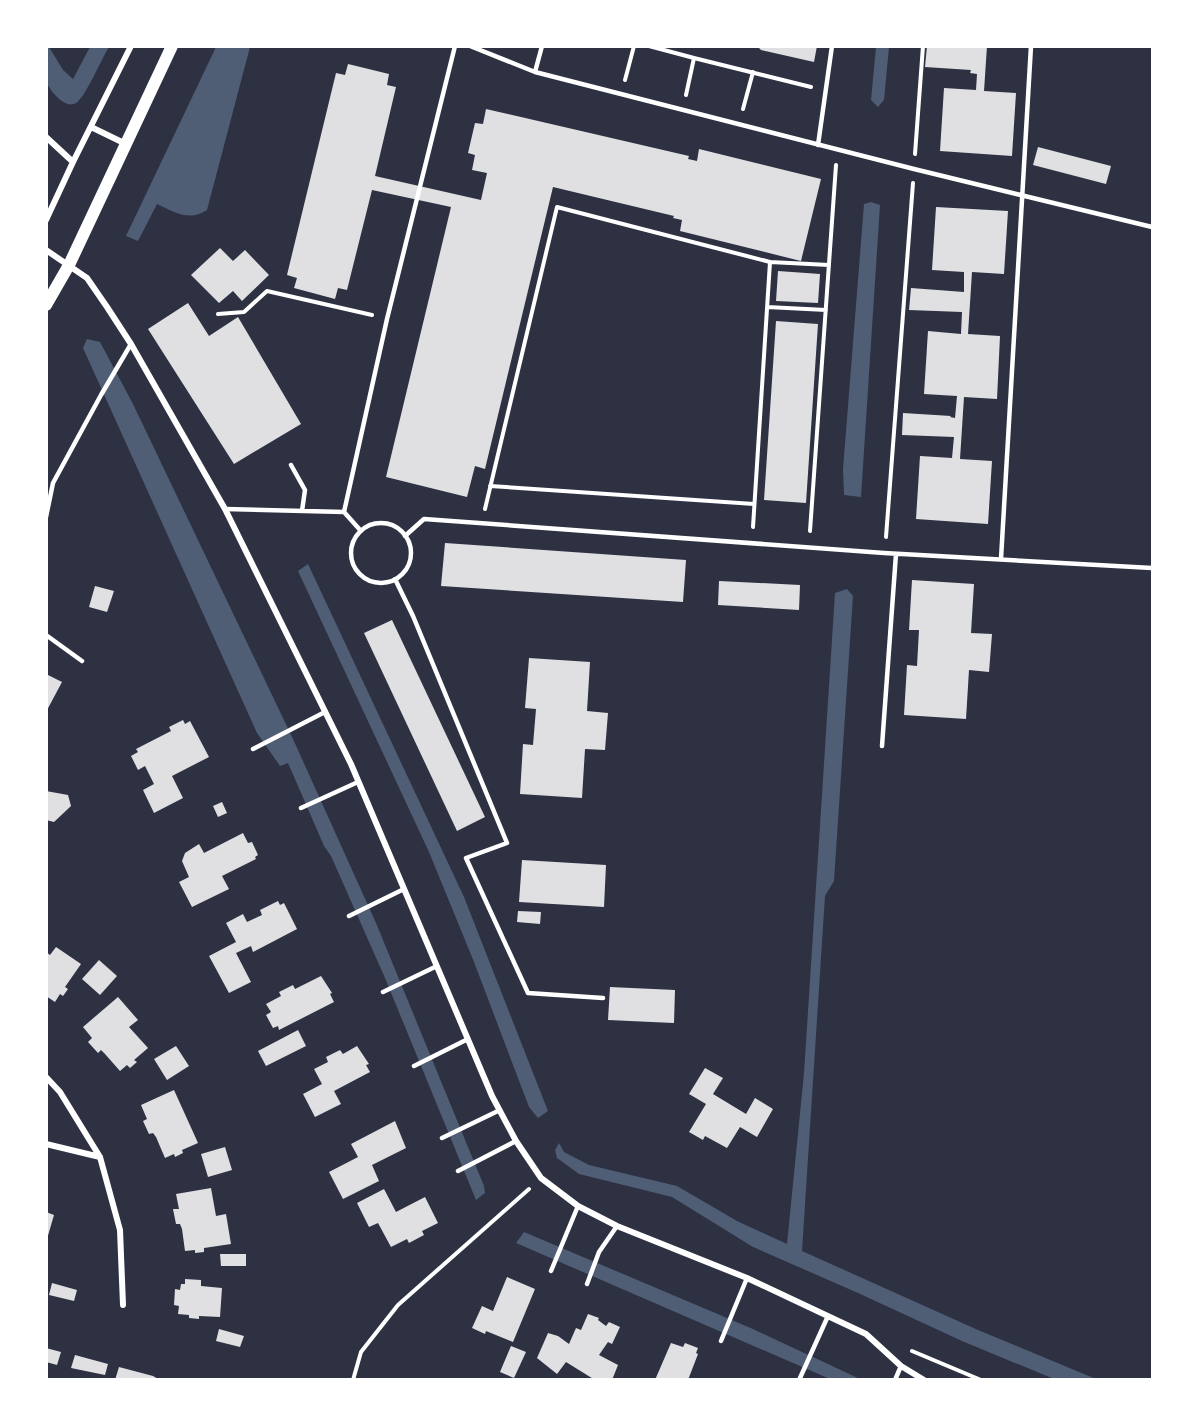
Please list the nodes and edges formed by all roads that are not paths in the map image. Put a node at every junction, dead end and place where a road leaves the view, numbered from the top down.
1 (131, 46) edge
2 (172, 46) edge
3 (455, 46) edge
4 (470, 46) edge
5 (542, 46) edge
6 (832, 46) edge
7 (1030, 46) edge
8 (535, 72) junction
9 (91, 127) junction
10 (46, 137) edge
11 (126, 144) junction
12 (818, 145) junction
13 (73, 162) junction
14 (1021, 195) junction
15 (46, 220) edge
16 (1152, 227) edge
17 (46, 250) edge
18 (69, 265) junction
19 (46, 305) edge
20 (131, 344) junction
21 (291, 465) dead end
22 (225, 509) junction
23 (302, 511) junction
24 (344, 512) junction
25 (46, 517) edge
26 (361, 531) junction
27 (405, 536) junction
28 (896, 554) junction
29 (1000, 559) junction
30 (1152, 568) edge
31 (395, 579) junction
32 (46, 635) edge
33 (82, 661) dead end
34 (325, 712) junction
35 (882, 746) dead end
36 (253, 749) dead end
37 (358, 782) junction
38 (302, 808) dead end
39 (404, 889) junction
40 (349, 916) dead end
41 (437, 966) junction
42 (383, 992) dead end
43 (603, 998) dead end
44 (468, 1039) junction
45 (414, 1066) dead end
46 (46, 1077) edge
47 (500, 1110) junction
48 (442, 1138) dead end
49 (516, 1141) junction
50 (46, 1144) edge
51 (100, 1157) junction
52 (458, 1171) dead end
53 (578, 1206) junction
54 (617, 1226) junction
55 (551, 1271) dead end
56 (747, 1278) junction
57 (587, 1284) dead end
58 (123, 1305) dead end
59 (828, 1316) junction
60 (721, 1341) dead end
61 (901, 1366) junction
62 (800, 1378) dead end
63 (895, 1380) edge
64 (924, 1380) edge

1 - 9 street
2 - 11 main road
3 - 24 lane
4 - 8 lane
5 - 8 lane
6 - 12 lane
7 - 14 lane
8 - 12 lane
9 - 11 street
9 - 13 street
10 - 13 street
11 - 18 main road
12 - 14 lane
13 - 15 street
14 - 16 lane
14 - 29 lane
17 - 18 street
18 - 19 main road
18 - 20 street
20 - 22 street
20 - 25 lane
21 - 23 lane
22 - 23 lane
22 - 34 street
23 - 24 lane
24 - 26 lane
26 - 27 lane
26 - 31 lane
27 - 28 lane
27 - 31 lane
28 - 29 lane
28 - 35 lane
29 - 30 lane
31 - 43 lane
32 - 33 lane
34 - 36 lane
34 - 37 street
37 - 38 lane
37 - 39 street
39 - 40 lane
39 - 41 street
41 - 42 lane
41 - 44 street
44 - 45 lane
44 - 47 street
46 - 51 street
47 - 48 lane
47 - 49 street
49 - 52 lane
49 - 53 street
50 - 51 street
51 - 58 street
53 - 54 street
53 - 55 lane
54 - 56 street
54 - 57 lane
56 - 59 street
56 - 60 lane
59 - 61 street
59 - 62 lane
61 - 63 lane
61 - 64 street

